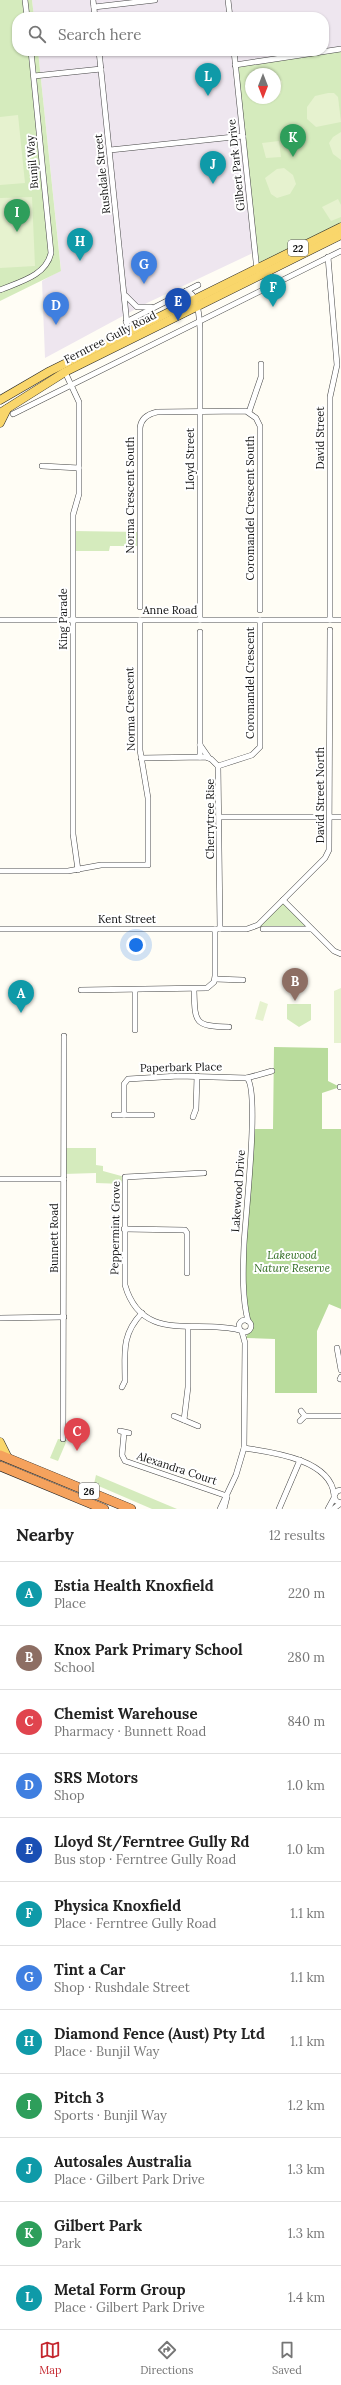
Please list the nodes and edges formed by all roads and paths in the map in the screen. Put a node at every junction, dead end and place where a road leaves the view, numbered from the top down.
1 (25, 0) edge
2 (93, 0) edge
3 (154, 0) edge
4 (228, 0) edge
5 (94, 7) junction
6 (26, 12) edge
7 (94, 12) edge
8 (229, 12) edge
9 (341, 49) edge
10 (329, 51) edge
11 (32, 56) edge
12 (100, 56) edge
13 (234, 56) edge
14 (295, 56) edge
15 (235, 65) junction
16 (101, 69) junction
17 (34, 76) junction
18 (243, 136) junction
19 (110, 150) junction
20 (341, 227) edge
21 (341, 235) edge
22 (341, 251) edge
23 (328, 257) junction
24 (258, 273) junction
25 (198, 285) dead end
26 (0, 290) edge
27 (186, 291) junction
28 (126, 295) junction
29 (196, 302) junction
30 (153, 307) junction
31 (199, 321) junction
32 (126, 322) junction
33 (129, 336) junction
34 (261, 364) dead end
35 (65, 372) junction
36 (71, 384) junction
37 (0, 400) edge
38 (200, 411) junction
39 (7, 412) edge
40 (249, 412) junction
41 (0, 423) edge
42 (42, 466) dead end
43 (79, 468) junction
44 (140, 606) dead end
45 (260, 610) dead end
46 (0, 620) edge
47 (73, 620) junction
48 (140, 620) junction
49 (200, 620) junction
50 (260, 620) junction
51 (330, 620) junction
52 (341, 620) edge
53 (330, 630) dead end
54 (200, 632) dead end
55 (200, 745) junction
56 (200, 757) junction
57 (141, 758) junction
58 (209, 758) junction
59 (218, 766) junction
60 (220, 817) junction
61 (320, 817) dead end
62 (330, 817) junction
63 (341, 817) edge
64 (78, 870) junction
65 (0, 871) edge
66 (282, 900) junction
67 (253, 928) joint
68 (0, 929) edge
69 (217, 929) junction
70 (263, 929) dead end
71 (311, 929) junction
72 (341, 954) edge
73 (215, 979) junction
74 (243, 980) dead end
75 (81, 990) dead end
76 (135, 990) junction
77 (194, 990) junction
78 (229, 1027) dead end
79 (135, 1030) dead end
80 (64, 1036) dead end
81 (272, 1071) dead end
82 (197, 1076) junction
83 (247, 1078) junction
84 (114, 1115) dead end
85 (124, 1115) junction
86 (152, 1115) dead end
87 (192, 1117) dead end
88 (204, 1173) dead end
89 (0, 1179) edge
90 (64, 1179) junction
91 (124, 1229) junction
92 (187, 1273) dead end
93 (245, 1307) junction
94 (142, 1313) junction
95 (0, 1318) edge
96 (64, 1318) junction
97 (248, 1321) junction
98 (241, 1322) junction
99 (188, 1327) junction
100 (226, 1327) junction
101 (243, 1331) junction
102 (337, 1348) dead end
103 (341, 1370) edge
104 (122, 1387) dead end
105 (301, 1411) dead end
106 (174, 1416) dead end
107 (305, 1416) junction
108 (341, 1416) edge
109 (184, 1420) junction
110 (300, 1421) dead end
111 (198, 1426) dead end
112 (124, 1432) dead end
113 (63, 1439) dead end
114 (0, 1442) edge
115 (244, 1448) junction
116 (4, 1456) edge
117 (300, 1460) junction
118 (3, 1469) edge
119 (330, 1484) junction
120 (340, 1490) edge
121 (227, 1496) junction
122 (334, 1496) junction
123 (341, 1503) edge
124 (104, 1509) edge
125 (131, 1509) edge
126 (220, 1509) edge
127 (224, 1509) edge
128 (279, 1509) edge
129 (328, 1509) edge
130 (333, 1509) edge

1 - 6 street
2 - 5 street
3 - 5 street
4 - 8 street
5 - 7 street
9 - 10 street
11 - 17 street, Bunjil Way
12 - 16 street, Rushdale Street
13 - 15 street, Gilbert Park Drive
14 - 15 street
15 - 18 street, Gilbert Park Drive
16 - 17 street
16 - 19 street, Rushdale Street
17 - 26 street, Bunjil Way
18 - 19 street
18 - 24 street, Gilbert Park Drive
19 - 28 street, Rushdale Street
20 - 24 main road, Ferntree Gully Road / 22
21 - 24 main road, Ferntree Gully Road / 22
22 - 23 street
23 - 31 street
23 - 51 street, David Street
24 - 29 main road, Ferntree Gully Road / 22
25 - 27 street, Ferntree Gully Road
27 - 29 street
27 - 30 street, Ferntree Gully Road
28 - 30 street
28 - 32 street, Rushdale Street
29 - 31 street, Lloyd Street
29 - 33 main road, Ferntree Gully Road / 22
30 - 32 street, Ferntree Gully Road
31 - 36 street
31 - 38 street, Lloyd Street
32 - 33 street, Rushdale Street
33 - 35 main road, Ferntree Gully Road / 22
33 - 37 main road, Ferntree Gully Road / 22
34 - 40 street
35 - 36 street, King Parade
35 - 39 main road, Ferntree Gully Road / 22
36 - 39 street
36 - 43 street, King Parade
38 - 40 street
38 - 44 street, Norma Crescent South
38 - 49 street, Lloyd Street
39 - 41 main road
40 - 45 street, Coromandel Crescent South
42 - 43 street
43 - 47 street, King Parade
46 - 47 street, Anne Road
47 - 48 street, Anne Road
47 - 64 street, King Parade
48 - 49 street, Anne Road
48 - 57 street, Norma Crescent
49 - 50 street, Anne Road
50 - 51 street, Anne Road
50 - 59 street, Coromandel Crescent
51 - 52 street, Anne Road
53 - 62 street, David Street North
54 - 55 street
55 - 56 street
55 - 58 street, Cherrytree Rise
56 - 57 street
56 - 58 street
57 - 64 street, Norma Crescent
58 - 59 street, Cherrytree Rise
59 - 60 street, Cherrytree Rise
60 - 61 street
60 - 69 street, Cherrytree Rise
62 - 63 street
62 - 66 street, David Street North
64 - 65 street, Norma Crescent
66 - 67 street, David Street North
66 - 71 street
67 - 69 street, Kent Street
68 - 69 street, Kent Street
69 - 73 street
70 - 71 street
71 - 72 street
73 - 74 street
73 - 77 street
75 - 76 street
76 - 77 street
76 - 79 street
77 - 78 street
80 - 90 street, Bunnett Road
81 - 83 street, Paperbark Place
82 - 83 street, Paperbark Place
82 - 85 street, Paperbark Place
82 - 87 street
83 - 93 street, Lakewood Drive
84 - 85 street
85 - 86 street
88 - 91 street, Peppermint Grove
89 - 90 street
90 - 96 street, Bunnett Road
91 - 92 street
91 - 94 street, Peppermint Grove
93 - 97 street, Lakewood Drive
93 - 98 street, Lakewood Drive
94 - 99 street, Peppermint Grove
94 - 104 street
95 - 96 street
96 - 113 street, Bunnett Road
97 - 98 street, Peppermint Grove
97 - 101 street, Lakewood Drive
98 - 100 street, Peppermint Grove
98 - 101 street
99 - 100 street, Peppermint Grove
99 - 109 street
100 - 101 street, Peppermint Grove
101 - 115 street
102 - 103 street
105 - 107 street
106 - 109 street
107 - 108 street
107 - 110 street
109 - 111 street
112 - 121 street, Alexandra Court
114 - 116 main road
115 - 117 street
115 - 121 street
116 - 125 highway, 26
117 - 119 street
117 - 128 street
118 - 124 highway, 26
119 - 120 street
119 - 122 street
120 - 122 street
121 - 126 street
121 - 127 street
122 - 123 street
122 - 129 street
123 - 130 street

